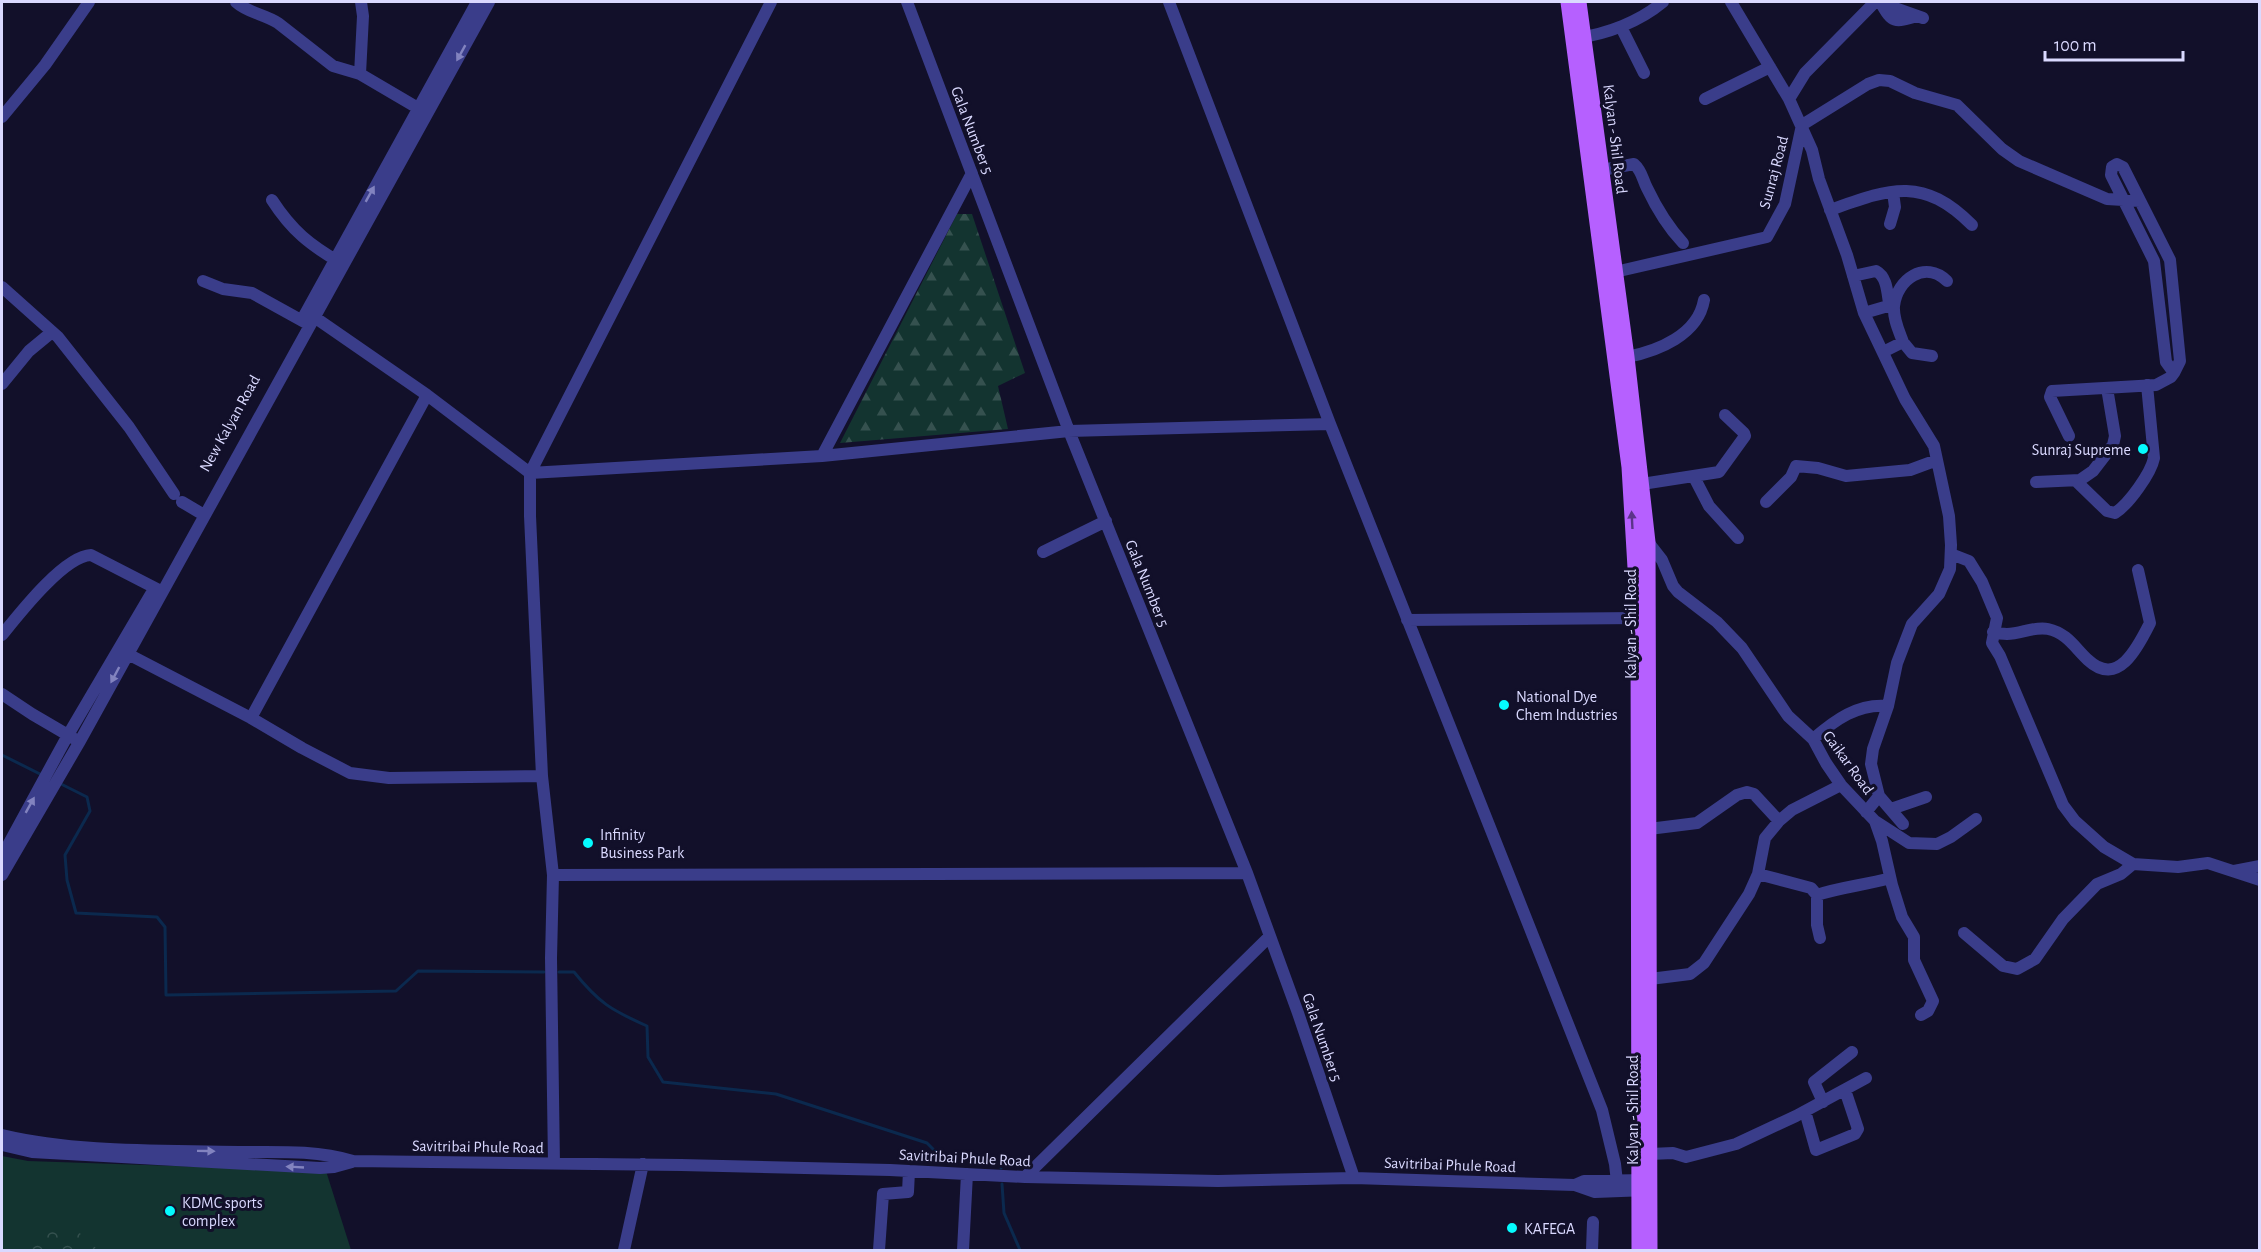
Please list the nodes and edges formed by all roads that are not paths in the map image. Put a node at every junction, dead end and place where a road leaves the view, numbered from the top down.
1 (89, 2) edge
2 (236, 2) edge
3 (361, 2) edge
4 (477, 2) edge
5 (489, 2) edge
6 (771, 2) edge
7 (911, 2) edge
8 (1170, 2) edge
9 (1568, 2) edge
10 (1579, 2) edge
11 (1663, 2) edge
12 (1731, 2) edge
13 (1919, 17) dead end
14 (1621, 27) junction
15 (1579, 38) junction
16 (1770, 67) junction
17 (1644, 73) dead end
18 (360, 75) junction
19 (1705, 99) dead end
20 (1788, 99) junction
21 (423, 111) junction
22 (2, 117) edge
23 (1802, 125) junction
24 (1602, 170) junction
25 (972, 173) junction
26 (1893, 192) junction
27 (272, 200) dead end
28 (2124, 201) junction
29 (2140, 201) junction
30 (1830, 210) junction
31 (1890, 224) dead end
32 (1972, 225) dead end
33 (1683, 243) dead end
34 (2165, 249) junction
35 (2152, 255) junction
36 (339, 261) junction
37 (1615, 272) junction
38 (2172, 272) junction
39 (2157, 274) junction
40 (1853, 276) junction
41 (203, 281) dead end
42 (1947, 281) dead end
43 (2, 287) edge
44 (1704, 300) dead end
45 (1864, 313) junction
46 (308, 318) junction
47 (52, 332) junction
48 (1903, 342) junction
49 (1883, 352) junction
50 (1932, 356) dead end
51 (1627, 357) junction
52 (2177, 367) junction
53 (2, 384) edge
54 (273, 384) junction
55 (2147, 385) junction
56 (2107, 388) junction
57 (427, 395) junction
58 (1725, 415) dead end
59 (1330, 424) junction
60 (1069, 430) junction
61 (2069, 436) dead end
62 (822, 456) junction
63 (1937, 460) junction
64 (530, 473) junction
65 (1694, 477) junction
66 (2076, 481) junction
67 (2036, 482) dead end
68 (1642, 484) junction
69 (1766, 502) dead end
70 (201, 513) junction
71 (1106, 521) junction
72 (1738, 538) dead end
73 (1640, 543) junction
74 (1043, 552) dead end
75 (1951, 554) junction
76 (2139, 570) dead end
77 (158, 590) junction
78 (1638, 618) junction
79 (1407, 620) junction
80 (2, 635) edge
81 (1992, 638) junction
82 (122, 651) junction
83 (2, 693) edge
84 (1888, 706) junction
85 (251, 718) junction
86 (74, 738) junction
87 (1813, 739) junction
88 (542, 776) junction
89 (1841, 785) junction
90 (1879, 796) junction
91 (1926, 797) dead end
92 (1891, 809) junction
93 (1870, 817) junction
94 (1976, 819) dead end
95 (1779, 821) junction
96 (1903, 824) dead end
97 (1649, 830) junction
98 (2, 856) edge
99 (2133, 864) junction
100 (2259, 866) edge
101 (2233, 871) junction
102 (1247, 873) junction
103 (1758, 874) junction
104 (2, 875) edge
105 (553, 875) junction
106 (1890, 878) junction
107 (2259, 880) edge
108 (1643, 883) junction
109 (1817, 895) junction
110 (1964, 933) dead end
111 (1270, 936) junction
112 (1820, 938) dead end
113 (1650, 979) junction
114 (1921, 1015) dead end
115 (1852, 1052) dead end
116 (1866, 1078) dead end
117 (1845, 1090) junction
118 (1823, 1102) junction
119 (1805, 1111) junction
120 (2, 1135) edge
121 (2, 1145) edge
122 (51, 1149) junction
123 (1650, 1154) junction
124 (554, 1164) junction
125 (643, 1164) junction
126 (909, 1171) junction
127 (967, 1174) junction
128 (1026, 1177) junction
129 (1354, 1178) junction
130 (1616, 1185) junction
131 (1646, 1185) junction
132 (1593, 1222) dead end
133 (624, 1251) edge
134 (879, 1251) edge
135 (963, 1251) edge
136 (1592, 1251) edge
137 (1639, 1251) edge
138 (1650, 1251) edge

1 - 22 street
2 - 18 street
3 - 18 street
4 - 21 street
5 -> 21 street
6 - 64 street
7 - 25 street, Gala Number 5
8 - 59 street
9 - 15 main road, Kalyan - Shil Road
10 - 15 main road, Kalyan - Shil Road
11 - 14 street
12 - 16 street, Gaikar Road
13 - 20 street
14 - 15 street
14 - 17 street
15 - 24 main road, Kalyan - Shil Road
73 -> 15 main road, Kalyan - Shil Road
16 - 19 street
16 - 20 street, Gaikar Road
18 - 21 street
20 - 23 street, Gaikar Road
21 - 36 street
23 - 28 street, Sunraj Road
23 - 30 street, Gaikar Road
23 - 37 street, Sunraj Road
24 - 33 street
24 - 37 main road, Kalyan - Shil Road
25 - 60 street, Gala Number 5
25 - 62 street
26 - 30 street
26 - 31 street
26 - 32 street
27 - 36 street
28 - 29 street, Sunraj Road
28 - 29 street
28 - 35 street
29 - 34 street
30 - 40 street, Gaikar Road
34 - 35 street
34 - 38 street
35 - 39 street
36 - 46 street
37 - 51 main road, Kalyan - Shil Road
38 - 39 street
38 - 52 street
39 - 52 street
40 - 45 street, Gaikar Road
40 - 45 street
41 - 46 street
42 - 48 street
43 - 47 street
44 - 51 street
45 - 49 street, Gaikar Road
46 - 54 street
46 - 57 street
47 - 53 street
47 - 70 street
48 - 49 street
48 - 50 street
49 - 63 street, Gaikar Road
51 - 68 main road, Kalyan - Shil Road
52 - 55 street
54 - 70 street, New Kalyan Road
54 - 70 street, New Kalyan Road
55 - 56 street
55 - 66 street
56 - 61 street
56 - 66 street
57 - 64 street
57 - 85 street
58 - 65 street
59 - 60 street
59 - 79 street
60 - 62 street
60 - 71 street, Gala Number 5
62 - 64 street
63 - 69 street
63 - 75 street, Gaikar Road
64 - 88 street
65 - 68 street
65 - 72 street
66 - 67 street
68 - 73 main road, Kalyan - Shil Road
70 - 77 street, New Kalyan Road
71 - 74 street
71 - 102 street, Gala Number 5
73 - 78 main road, Kalyan - Shil Road
73 - 87 street, Gaikar Road
73 - 97 main road, Kalyan - Shil Road
75 - 81 street
75 - 84 street, Gaikar Road
76 - 81 street
77 - 80 street
77 - 82 street, New Kalyan Road
78 - 79 street
78 - 108 main road, Kalyan - Shil Road
79 - 130 street
81 - 99 street
82 - 85 street
82 - 86 street, New Kalyan Road
83 - 86 street
84 - 87 street
84 - 90 street, Gaikar Road
85 - 88 street
98 -> 86 street, New Kalyan Road
86 - 104 street, New Kalyan Road
87 - 89 street, Gaikar Road
88 - 105 street
89 - 93 street, Gaikar Road
89 - 95 street
90 - 92 street
90 - 93 street, Gaikar Road
91 - 92 street
92 - 96 street
93 - 94 street
93 - 106 street
95 - 97 street
95 - 103 street
97 - 108 main road, Kalyan - Shil Road
99 - 101 street
99 - 110 street
100 - 101 street
101 - 107 street
102 - 105 street
102 - 111 street, Gala Number 5
103 - 109 street
103 - 113 street
105 - 124 street
106 - 109 street
106 - 114 street
108 - 113 main road, Kalyan - Shil Road
108 - 131 main road, Kalyan - Shil Road
109 - 112 street
111 - 128 street
111 - 129 street, Gala Number 5
113 - 123 main road, Kalyan - Shil Road
115 - 118 street
116 - 117 street
117 - 118 street
117 - 119 street
118 - 119 street
119 - 123 street
120 - 122 street, Savitribai Phule Road
121 - 122 street, Savitribai Phule Road
122 - 124 street, Savitribai Phule Road
123 - 131 main road, Kalyan - Shil Road
124 - 125 street, Savitribai Phule Road
125 - 126 street, Savitribai Phule Road
125 - 133 street
126 - 127 street, Savitribai Phule Road
126 - 134 street
127 - 128 street, Savitribai Phule Road
127 - 135 street
128 - 129 street, Savitribai Phule Road
129 - 130 street, Savitribai Phule Road
130 - 131 street, Savitribai Phule Road
131 - 137 main road, Kalyan - Shil Road
131 - 138 main road, Kalyan - Shil Road
132 - 136 street

